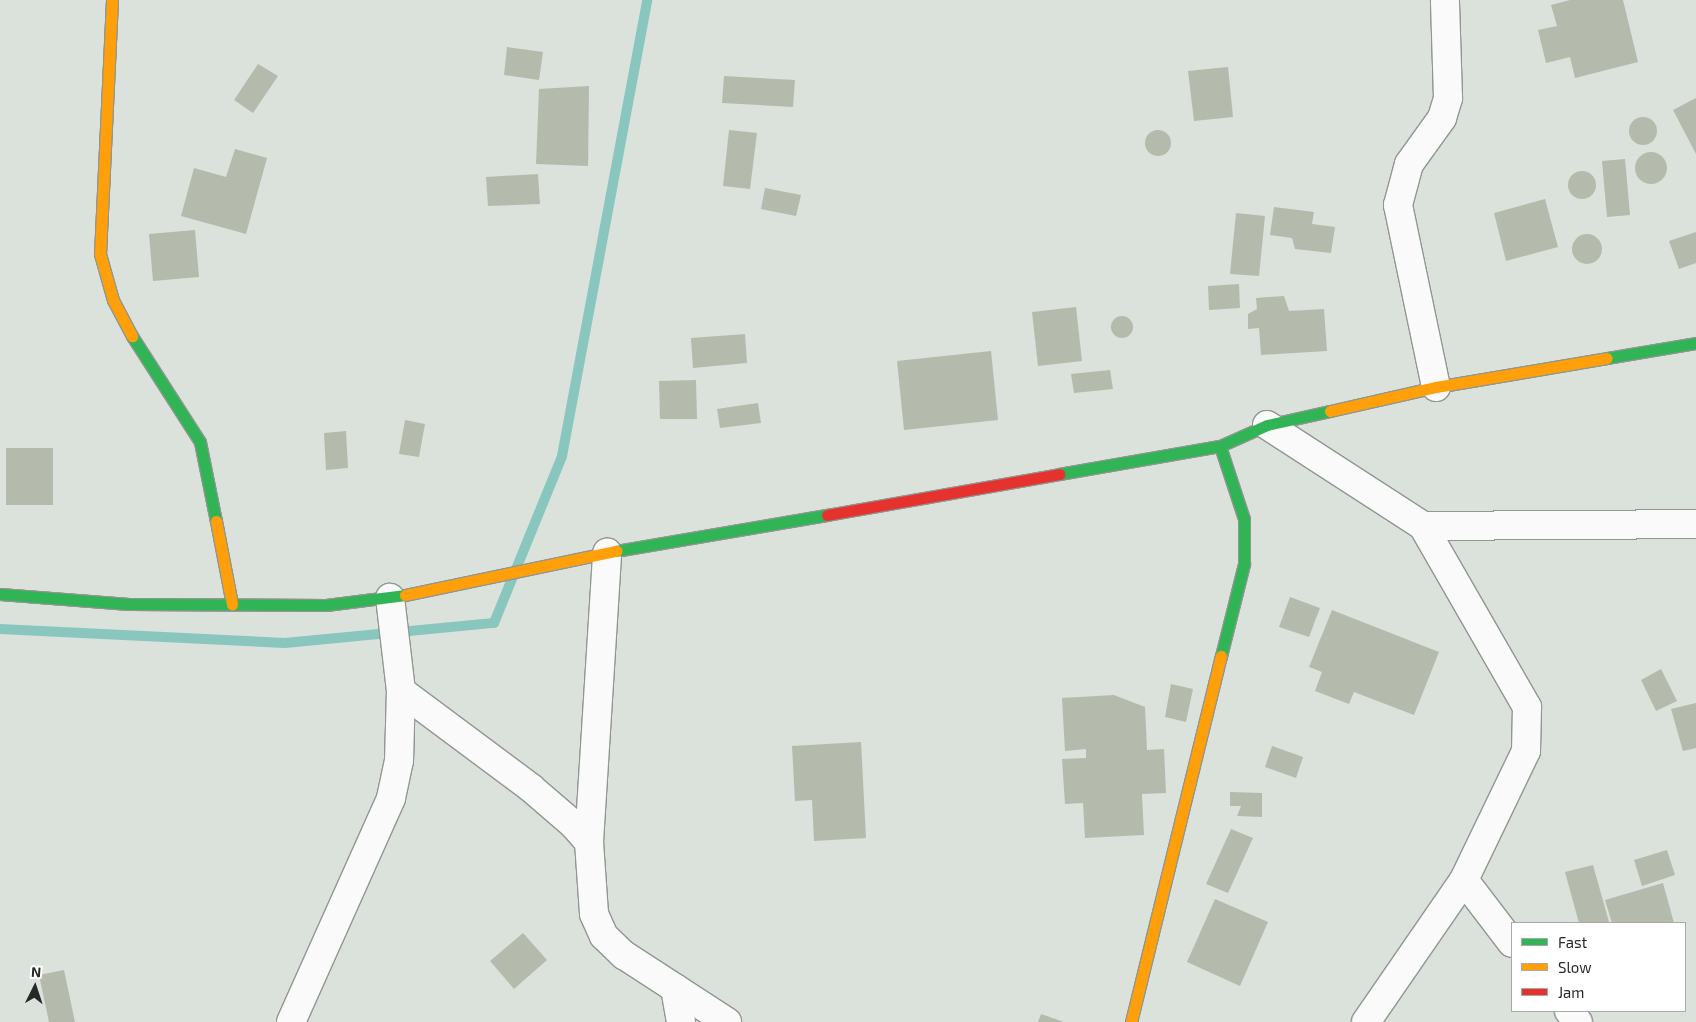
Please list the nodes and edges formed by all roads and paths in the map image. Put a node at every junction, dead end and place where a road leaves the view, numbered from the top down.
1 (112, 0) edge
2 (1445, 0) edge
3 (1696, 342) edge
4 (1436, 386) junction
5 (1267, 425) junction
6 (1220, 446) junction
7 (1696, 524) edge
8 (1423, 526) junction
9 (607, 553) junction
10 (0, 594) edge
11 (390, 598) junction
12 (232, 604) junction
13 (401, 691) junction
14 (589, 842) junction
15 (1464, 880) junction
16 (1511, 942) edge
17 (675, 988) junction
18 (1570, 1012) edge
19 (291, 1022) edge
20 (682, 1022) edge
21 (727, 1022) edge
22 (1130, 1022) edge
23 (1366, 1022) edge
24 (1578, 1022) edge

1 - 12 street
2 - 4 street
3 - 4 street
4 - 5 street
5 - 6 street
5 - 8 street
6 - 9 street
6 - 22 street
7 - 8 street
8 - 15 street
9 - 11 street
9 - 14 street
10 - 12 street
11 - 12 street
11 - 13 street
13 - 14 street
13 - 19 street
14 - 17 street
15 - 16 street
15 - 23 street
17 - 20 street
17 - 21 street
18 - 24 street

